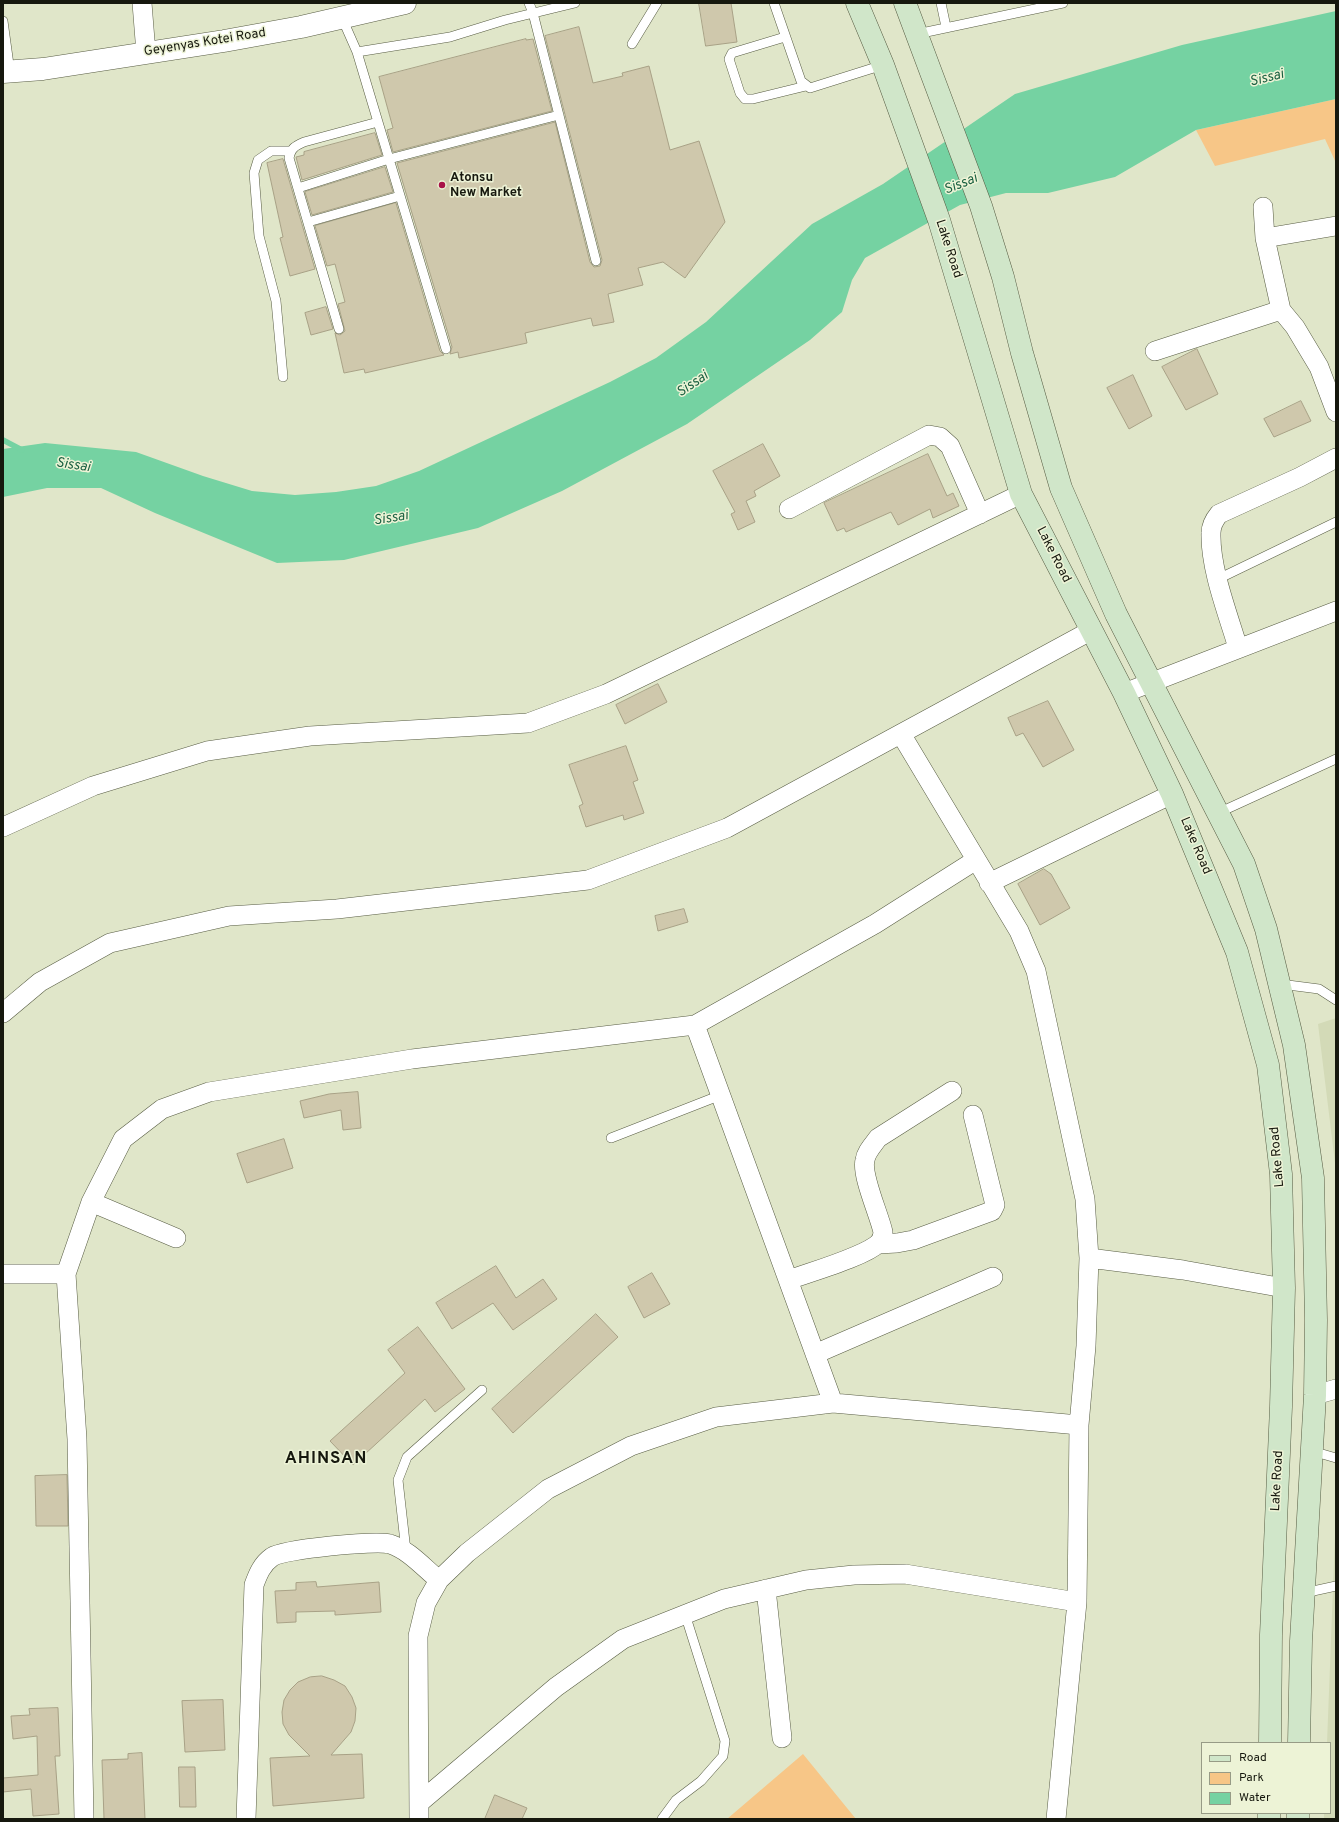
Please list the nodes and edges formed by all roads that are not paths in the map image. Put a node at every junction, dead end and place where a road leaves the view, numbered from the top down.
1 (142, 3) edge
2 (405, 3) edge
3 (529, 3) edge
4 (575, 3) edge
5 (657, 3) edge
6 (774, 3) edge
7 (858, 3) edge
8 (905, 3) edge
9 (941, 3) edge
10 (1063, 3) edge
11 (533, 13) junction
12 (342, 16) junction
13 (3, 21) edge
14 (946, 27) junction
15 (917, 34) junction
16 (785, 37) junction
17 (632, 44) dead end
18 (357, 52) junction
19 (146, 53) junction
20 (883, 65) junction
21 (6, 72) edge
22 (806, 86) junction
23 (559, 115) junction
24 (378, 122) junction
25 (291, 151) junction
26 (389, 159) junction
27 (298, 188) junction
28 (400, 196) junction
29 (1263, 207) dead end
30 (308, 222) junction
31 (1336, 226) edge
32 (1265, 238) junction
33 (596, 261) dead end
34 (1281, 310) junction
35 (339, 330) dead end
36 (446, 349) dead end
37 (1155, 351) dead end
38 (283, 377) dead end
39 (1336, 412) edge
40 (1336, 458) edge
41 (1021, 494) junction
42 (789, 509) dead end
43 (980, 514) junction
44 (1336, 522) edge
45 (1218, 579) junction
46 (1336, 611) edge
47 (1092, 630) junction
48 (1238, 648) junction
49 (1150, 683) junction
50 (1124, 693) junction
51 (901, 734) junction
52 (1336, 759) edge
53 (1172, 794) junction
54 (1218, 813) junction
55 (3, 827) edge
56 (976, 860) junction
57 (989, 883) junction
58 (1280, 984) junction
59 (1336, 1000) edge
60 (3, 1013) edge
61 (695, 1025) junction
62 (952, 1091) dead end
63 (721, 1095) junction
64 (973, 1115) dead end
65 (612, 1138) dead end
66 (91, 1202) junction
67 (176, 1238) dead end
68 (878, 1244) junction
69 (1089, 1258) junction
70 (3, 1274) edge
71 (66, 1274) junction
72 (993, 1277) dead end
73 (789, 1280) junction
74 (1284, 1288) junction
75 (815, 1354) junction
76 (1336, 1389) edge
77 (482, 1390) dead end
78 (1315, 1395) junction
79 (833, 1403) junction
80 (1079, 1425) junction
81 (1312, 1451) junction
82 (1336, 1458) edge
83 (406, 1552) junction
84 (439, 1580) junction
85 (1336, 1586) edge
86 (766, 1589) junction
87 (1304, 1593) junction
88 (1077, 1602) junction
89 (685, 1614) junction
90 (782, 1738) dead end
91 (1270, 1742) edge
92 (1299, 1742) edge
93 (419, 1811) edge
94 (84, 1819) edge
95 (246, 1819) edge
96 (662, 1819) edge
97 (1056, 1819) edge

1 - 19 street
2 - 12 street, Geyenyas Kotei Road
3 - 11 lane
4 - 11 lane
5 - 17 lane
6 - 16 lane
7 - 20 main road, Lake Road
8 - 15 main road
9 - 14 lane
10 - 14 lane
11 - 18 lane
11 - 23 lane
12 - 18 lane
12 - 19 street, Geyenyas Kotei Road
13 - 21 lane
14 - 15 lane
15 - 49 main road
16 - 22 lane
16 - 22 lane
18 - 24 lane
19 - 21 street, Geyenyas Kotei Road
20 - 22 lane
20 - 41 main road, Lake Road
23 - 26 lane
23 - 33 lane
24 - 25 lane
24 - 26 lane
25 - 27 lane
25 - 38 lane
26 - 27 lane
26 - 28 lane
27 - 30 lane
28 - 30 lane
28 - 36 lane
29 - 32 street
30 - 35 lane
31 - 32 street
32 - 34 street
34 - 37 street
34 - 39 street
40 - 45 street
41 - 43 street
41 - 47 main road, Lake Road
42 - 43 street
43 - 55 street
44 - 45 lane
45 - 48 street
46 - 48 street
47 - 50 main road, Lake Road
47 - 51 street
48 - 49 street
49 - 50 street
49 - 54 main road
50 - 53 main road, Lake Road
51 - 56 street
51 - 60 street
52 - 54 lane
53 - 57 street
53 - 74 main road, Lake Road
54 - 58 main road
56 - 57 street
56 - 61 street
57 - 69 street
58 - 59 lane
58 - 78 main road
61 - 63 street
61 - 66 street
62 - 68 street
63 - 65 lane
63 - 73 street
64 - 68 street
66 - 67 street
66 - 71 street
68 - 73 street
69 - 74 street
69 - 80 street
70 - 71 street
71 - 94 street
72 - 75 street
73 - 75 street
74 - 91 main road, Lake Road
75 - 79 street
76 - 78 street
77 - 83 lane
78 - 81 main road
79 - 80 street
79 - 84 street
80 - 88 street
81 - 82 lane
81 - 87 main road
83 - 84 street
83 - 95 street
84 - 93 street
85 - 87 lane
86 - 88 street
86 - 89 street
86 - 90 street
87 - 92 main road
88 - 97 street
89 - 93 street
89 - 96 lane

